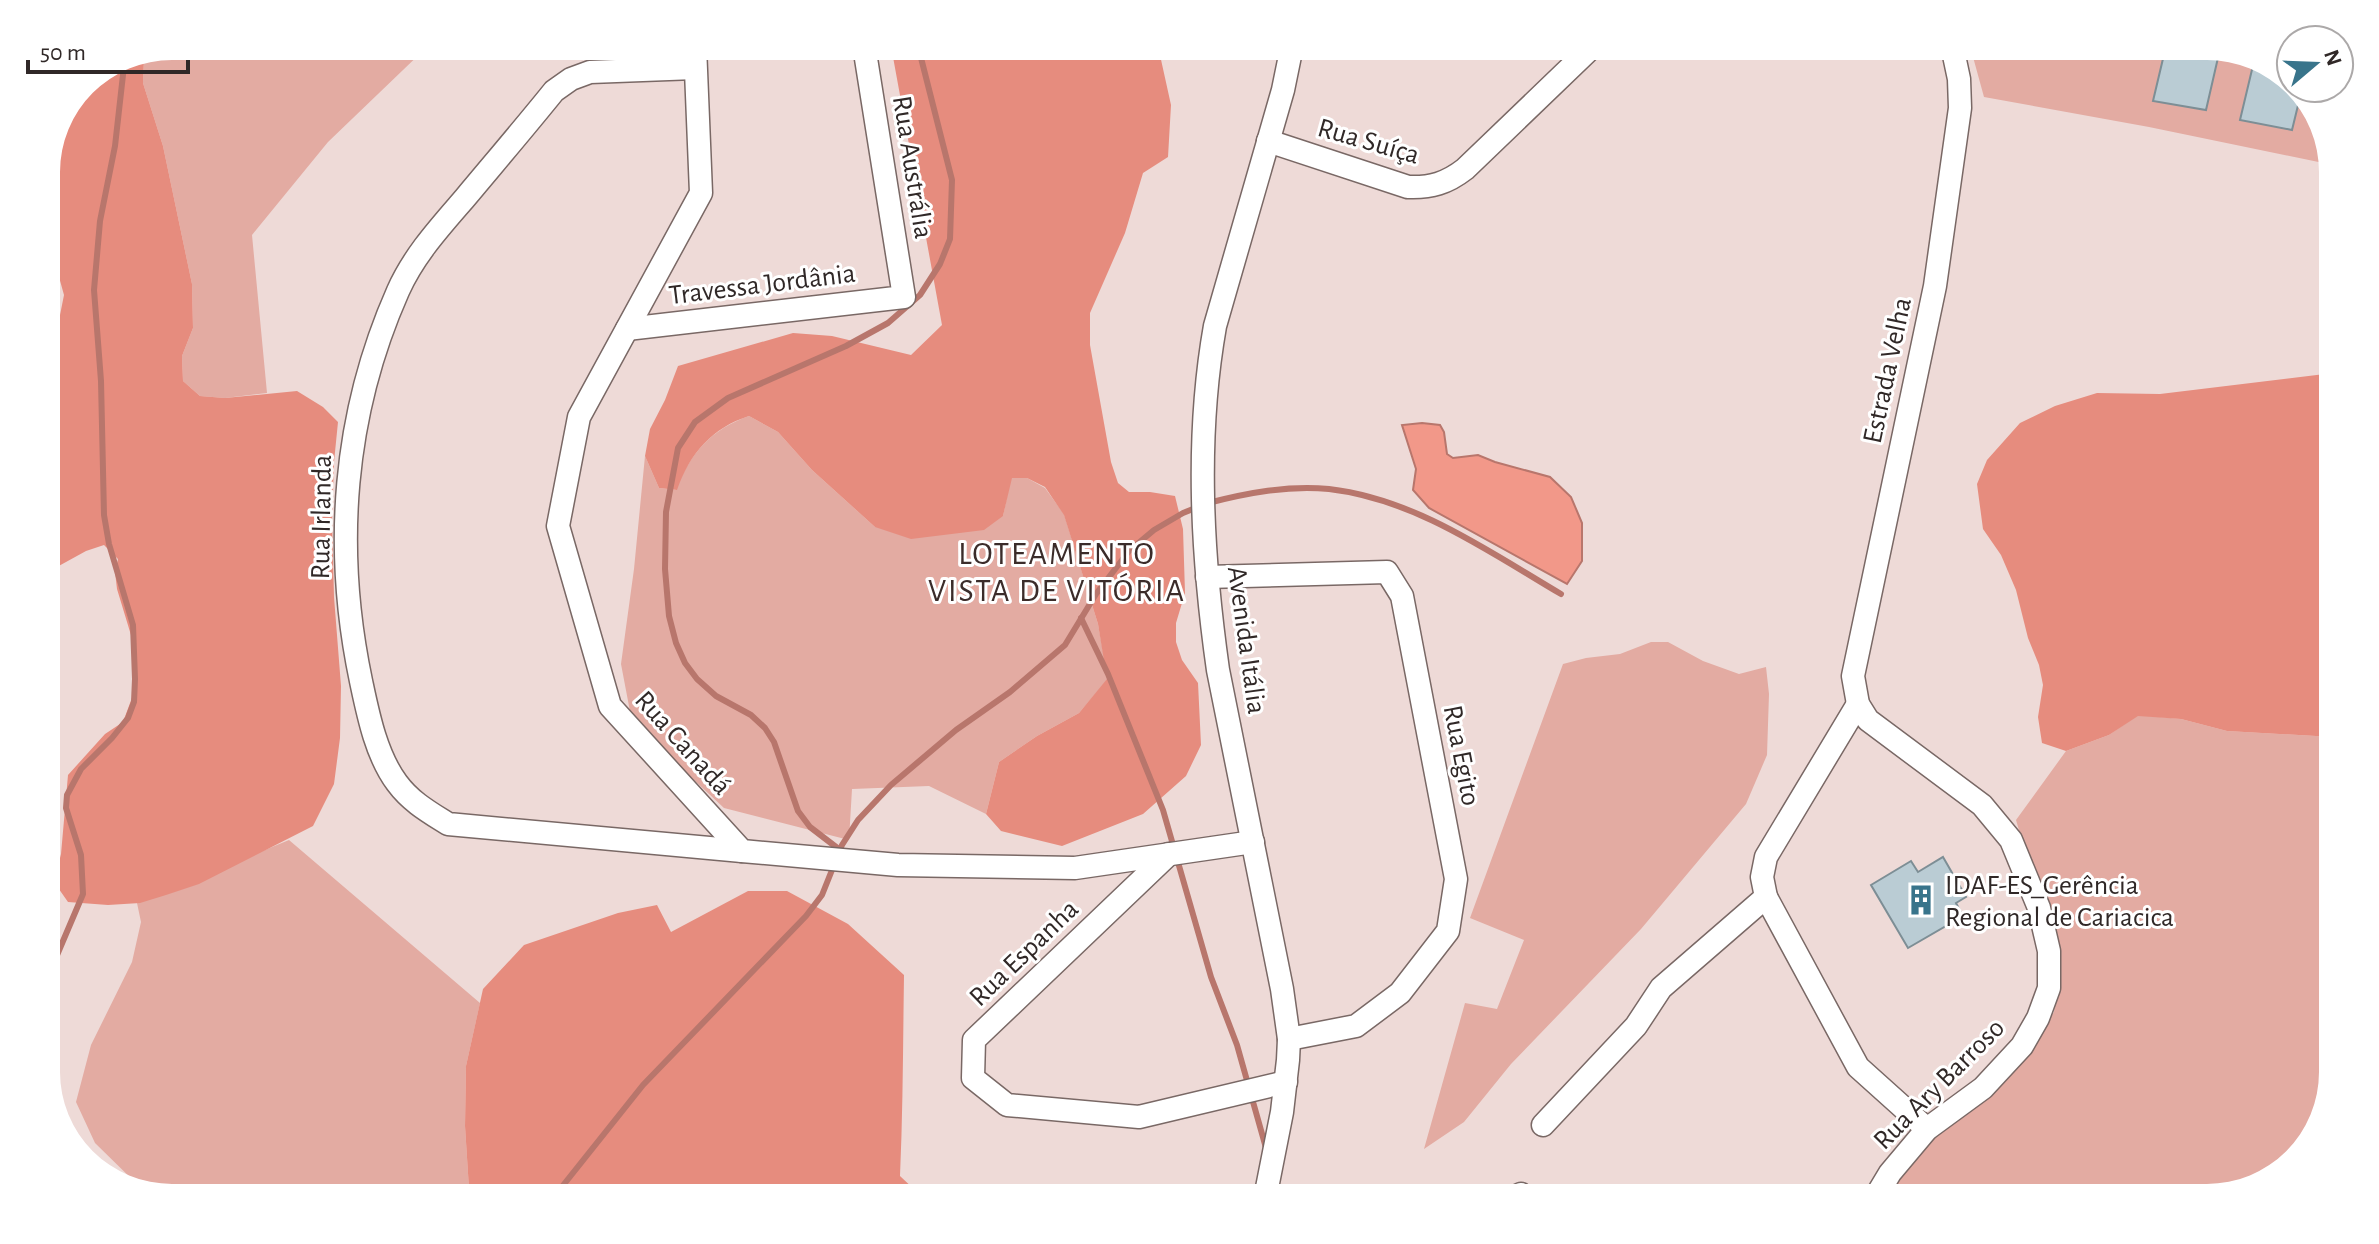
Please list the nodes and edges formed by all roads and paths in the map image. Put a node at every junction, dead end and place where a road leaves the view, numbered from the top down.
1 (674, 60) edge
2 (695, 60) edge
3 (866, 60) edge
4 (1289, 60) edge
5 (1578, 60) edge
6 (1955, 60) edge
7 (1268, 141) junction
8 (904, 297) joint
9 (627, 329) junction
10 (1207, 577) junction
11 (1858, 704) junction
12 (1253, 842) junction
13 (742, 851) junction
14 (1169, 854) junction
15 (1766, 897) junction
16 (1289, 1039) junction
17 (1286, 1082) junction
18 (1543, 1125) dead end
19 (1927, 1129) junction
20 (1268, 1184) edge
21 (1883, 1184) edge

1 - 13 street, Rua Irlanda
2 - 9 street, Rua Canadá
3 - 8 street, Rua Austrália
4 - 7 street, Avenida Itália
5 - 7 street, Rua Suíça
6 - 11 street, Estrada Velha
7 - 10 street, Avenida Itália
8 - 9 street, Travessa Jordânia
9 - 13 street, Rua Canadá
10 - 12 street, Avenida Itália
10 - 16 street, Rua Egito
11 - 15 street
11 - 19 street, Rua Ary Barroso
12 - 14 street
12 - 16 street, Avenida Itália
13 - 14 street
14 - 17 street, Rua Espanha
15 - 18 street
15 - 19 street
16 - 17 street, Avenida Itália
17 - 20 street, Avenida Itália
19 - 21 street, Rua Ary Barroso

